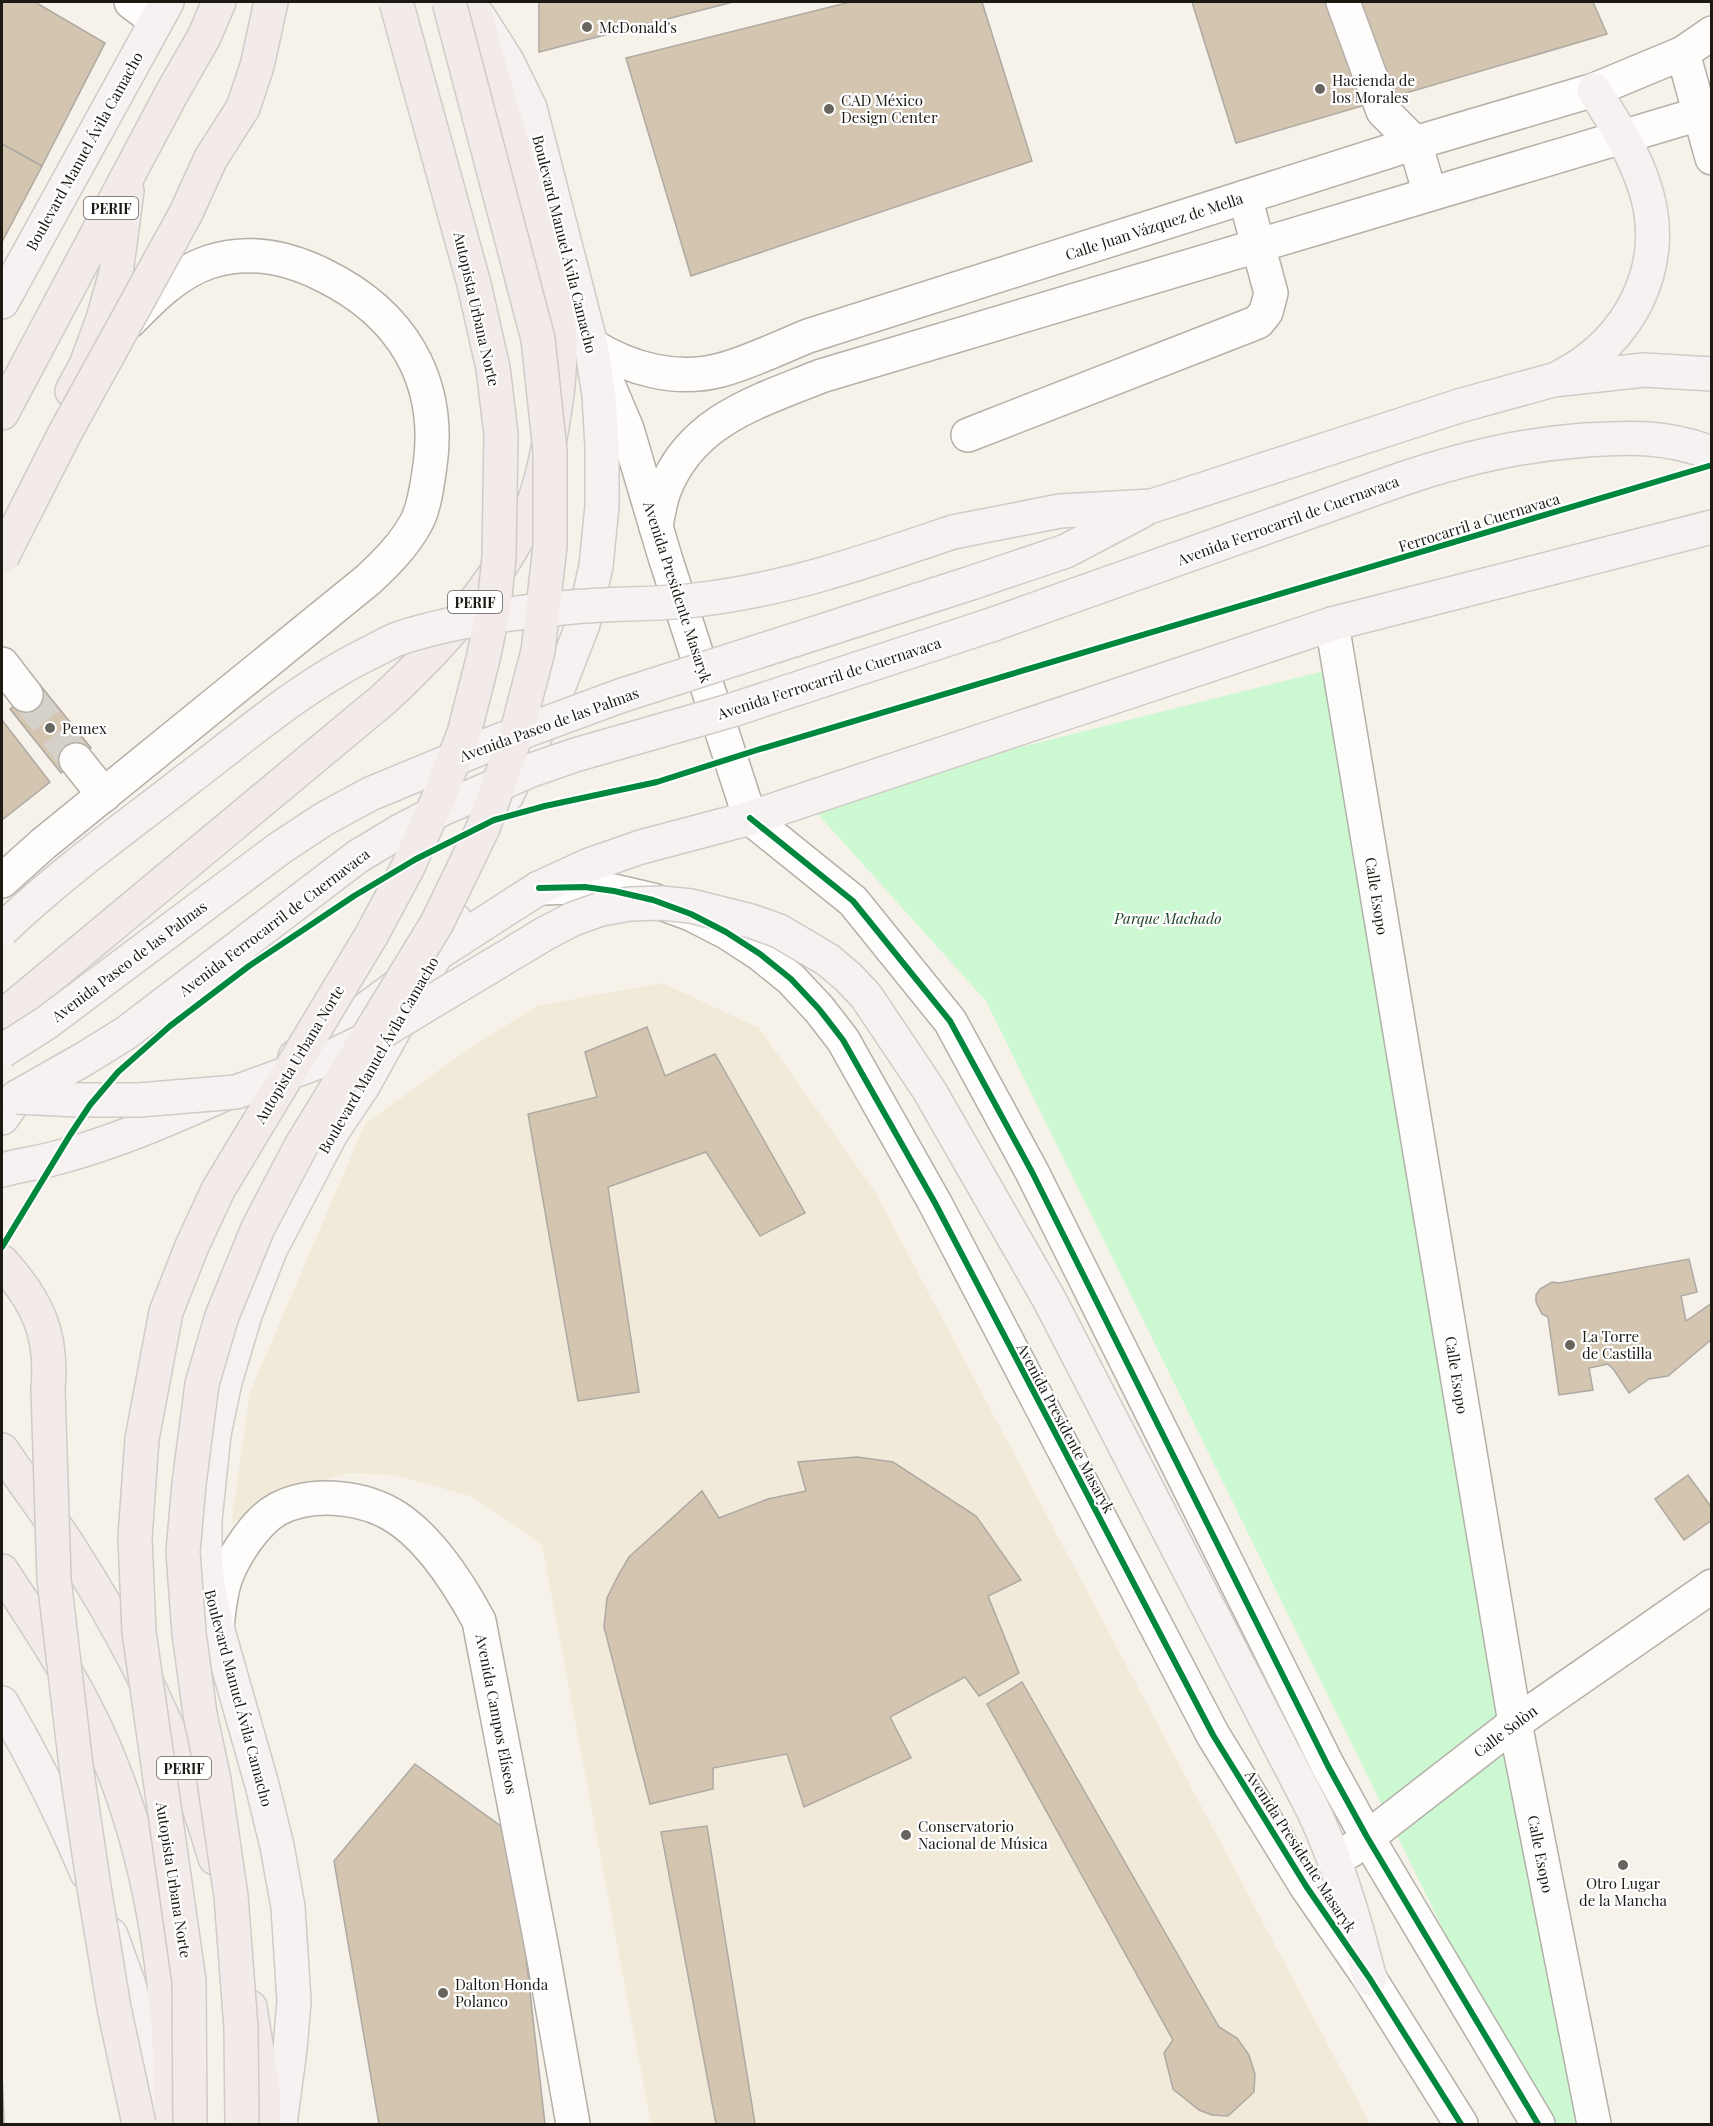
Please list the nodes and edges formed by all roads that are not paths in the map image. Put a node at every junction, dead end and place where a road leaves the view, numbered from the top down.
1 (219, 2) edge
2 (271, 2) edge
3 (396, 2) edge
4 (1343, 2) edge
5 (465, 4) edge
6 (151, 8) edge
7 (1712, 33) edge
8 (1683, 53) junction
9 (1594, 90) junction
10 (1705, 110) edge
11 (1623, 136) junction
12 (1415, 143) junction
13 (138, 158) junction
14 (1712, 158) edge
15 (1430, 194) junction
16 (1245, 197) junction
17 (1259, 244) junction
18 (2, 302) edge
19 (808, 336) junction
20 (591, 345) junction
21 (86, 365) junction
22 (1712, 374) edge
23 (821, 376) junction
24 (1553, 380) junction
25 (2, 413) edge
26 (968, 435) dead end
27 (1712, 453) edge
28 (1152, 506) junction
29 (2, 523) edge
30 (656, 527) junction
31 (1712, 527) edge
32 (2, 557) edge
33 (1332, 624) junction
34 (2, 664) edge
35 (26, 695) tunnel mouth
36 (76, 760) tunnel mouth
37 (104, 795) junction
38 (750, 818) junction
39 (2, 881) edge
40 (539, 888) junction
41 (2, 930) edge
42 (437, 954) junction
43 (8, 1012) dead end
44 (2, 1051) edge
45 (7, 1106) edge
46 (3, 1163) edge
47 (2, 1262) edge
48 (2, 1288) edge
49 (48, 1389) junction
50 (2, 1450) edge
51 (2, 1572) edge
52 (1712, 1586) edge
53 (217, 1627) junction
54 (2, 1703) edge
55 (1515, 1723) junction
56 (1367, 1837) junction
57 (1335, 1863) junction
58 (1306, 1886) junction
59 (1370, 1979) junction
60 (139, 2124) edge
61 (159, 2124) edge
62 (171, 2124) edge
63 (190, 2124) edge
64 (242, 2124) edge
65 (264, 2124) edge
66 (280, 2124) edge
67 (573, 2124) edge
68 (1461, 2124) edge
69 (1538, 2124) edge
70 (1594, 2124) edge

1 - 13 highway, PERIF
2 - 32 highway, bridge
3 - 63 highway, Autopista Urbana Norte, bridge
4 - 12 street
5 - 20 main road, Boulevard Manuel Ávila Camacho
5 - 43 highway, Boulevard Manuel Ávila Camacho / PERIF
5 - 64 highway, bridge
6 - 18 main road, Boulevard Manuel Ávila Camacho
7 - 8 street, Calle Juan Vázquez de Mella
8 - 9 street, Calle Juan Vázquez de Mella
8 - 10 street
9 - 11 main road
9 - 12 street, Calle Juan Vázquez de Mella
10 - 11 street
10 - 14 street
11 - 15 street
11 - 24 main road
12 - 15 street
12 - 16 street, Calle Juan Vázquez de Mella
13 - 21 highway
13 - 25 highway, PERIF
15 - 17 street
16 - 17 street
16 - 19 street, Calle Juan Vázquez de Mella
17 - 23 street
17 - 26 street
19 - 20 street, Calle Juan Vázquez de Mella
19 - 23 street
20 - 30 street, Avenida Presidente Masaryk
20 - 42 main road, Boulevard Manuel Ávila Camacho
21 - 29 highway
21 - 37 street
22 - 24 main road
23 - 30 street
24 - 28 main road
27 - 45 main road, Avenida Ferrocarril de Cuernavaca, bridge
28 - 41 main road, bridge
28 - 44 main road, Avenida Paseo de las Palmas, bridge
30 - 38 street, Avenida Presidente Masaryk
31 - 33 main road
33 - 38 main road
33 - 55 street, Calle Esopo
34 - 35 street
36 - 37 street
37 - 39 street
38 - 40 main road
38 - 56 street
40 - 42 main road
40 - 58 street, Avenida Presidente Masaryk
42 - 46 main road
42 - 53 main road, Boulevard Manuel Ávila Camacho
45 - 57 main road, bridge
47 - 49 highway
48 - 49 highway
49 - 60 highway, bridge
50 - 65 highway, PERIF
51 - 62 highway
52 - 55 street, Calle Solòn
53 - 66 main road, Boulevard Manuel Ávila Camacho
53 - 67 street, Avenida Campos Elíseos
54 - 61 main road
55 - 56 street, Calle Solòn
55 - 70 street, Calle Esopo
56 - 57 street, Calle Solòn
56 - 69 street
57 - 58 street, Calle Solòn
57 - 59 main road
58 - 59 street, Avenida Presidente Masaryk
59 - 68 street, Avenida Presidente Masaryk

